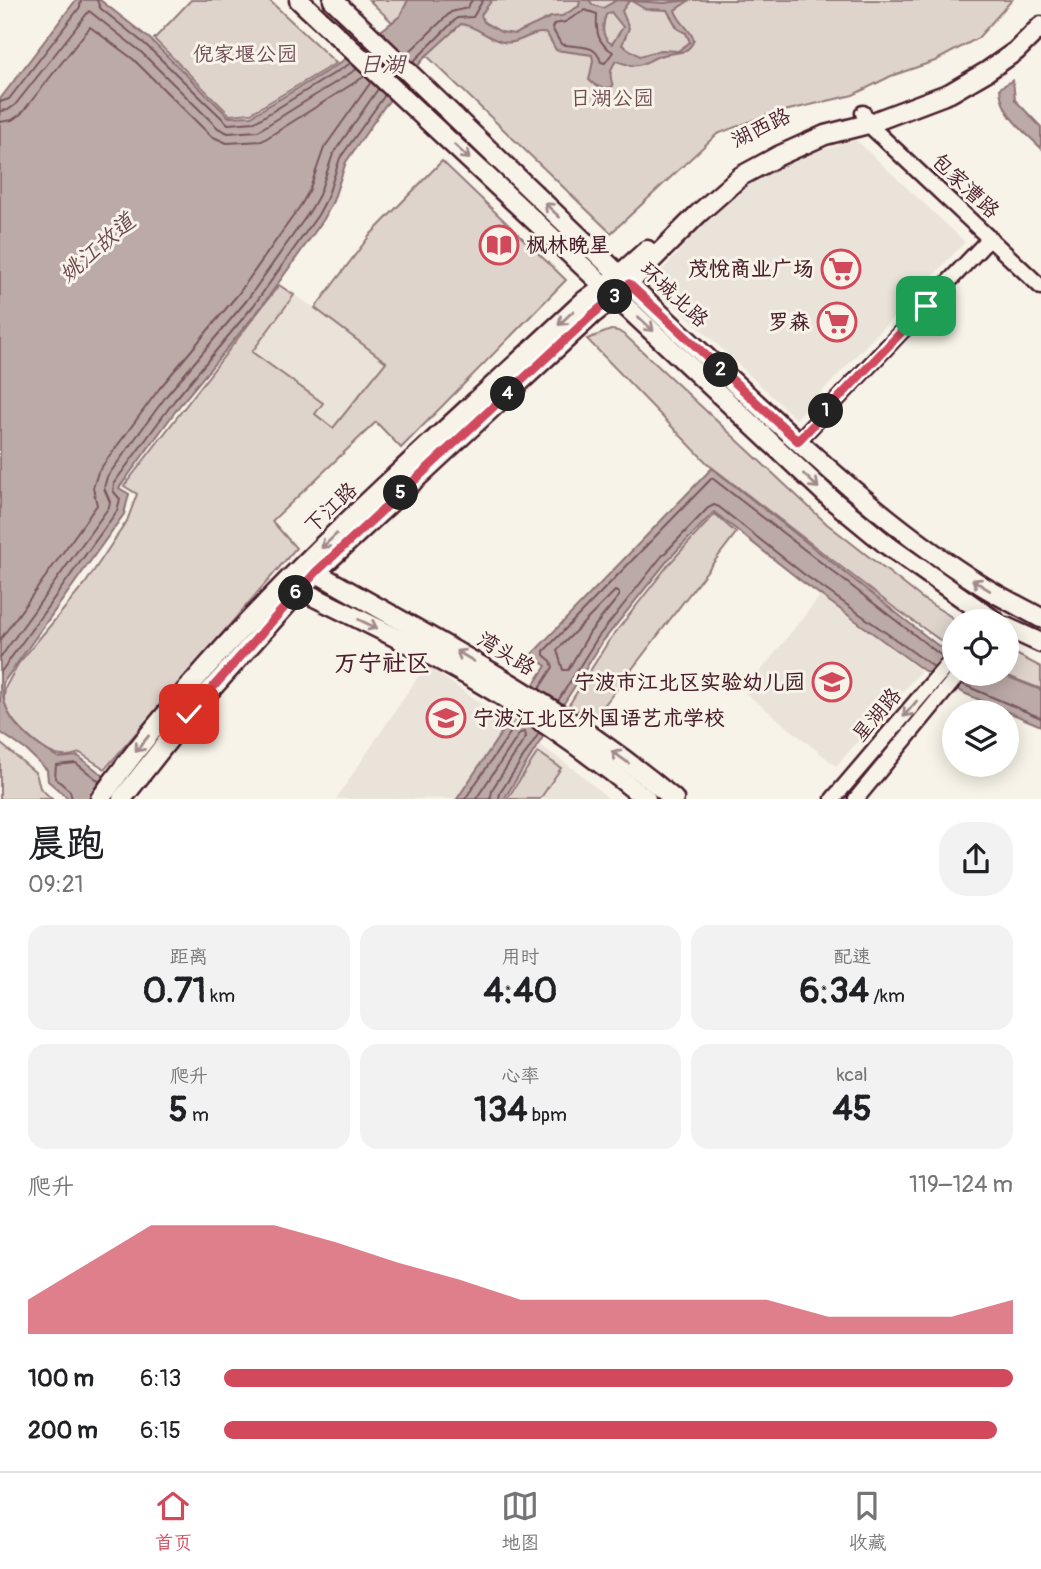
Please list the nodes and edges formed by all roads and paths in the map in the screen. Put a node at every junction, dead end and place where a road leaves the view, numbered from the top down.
1 (299, 0) edge
2 (333, 0) edge
3 (1041, 26) edge
4 (866, 118) junction
5 (989, 238) junction
6 (618, 285) junction
7 (1041, 287) edge
8 (798, 441) junction
9 (309, 569) junction
10 (292, 586) junction
11 (974, 609) edge
12 (1041, 618) edge
13 (1019, 633) edge
14 (1041, 643) edge
15 (942, 671) edge
16 (949, 686) edge
17 (519, 698) junction
18 (559, 724) junction
19 (122, 788) edge
20 (100, 799) edge
21 (646, 799) edge
22 (674, 799) edge
23 (833, 799) edge
24 (856, 799) edge

1 -> 6 main road, 环城北路
6 -> 2 main road, 环城北路
3 - 4 main road, 湖西路
4 - 5 street, 包家漕路
4 - 6 main road, 湖西路
5 - 7 street, 包家漕路
5 - 8 street
6 - 8 main road, 环城北路
6 - 9 main road, 下江路
6 -> 11 main road, 环城北路
12 -> 8 main road, 环城北路
9 - 10 main road, 下江路
17 -> 9 main road, 湾头路
10 -> 17 main road, 湾头路
10 - 19 main road, 下江路
13 - 14 main road
15 -> 23 street, 星湖路
16 - 24 street, 星湖路
17 - 18 main road, 湾头路
18 - 21 main road, 湾头路
22 -> 18 main road, 湾头路
19 - 20 main road, 下江路

